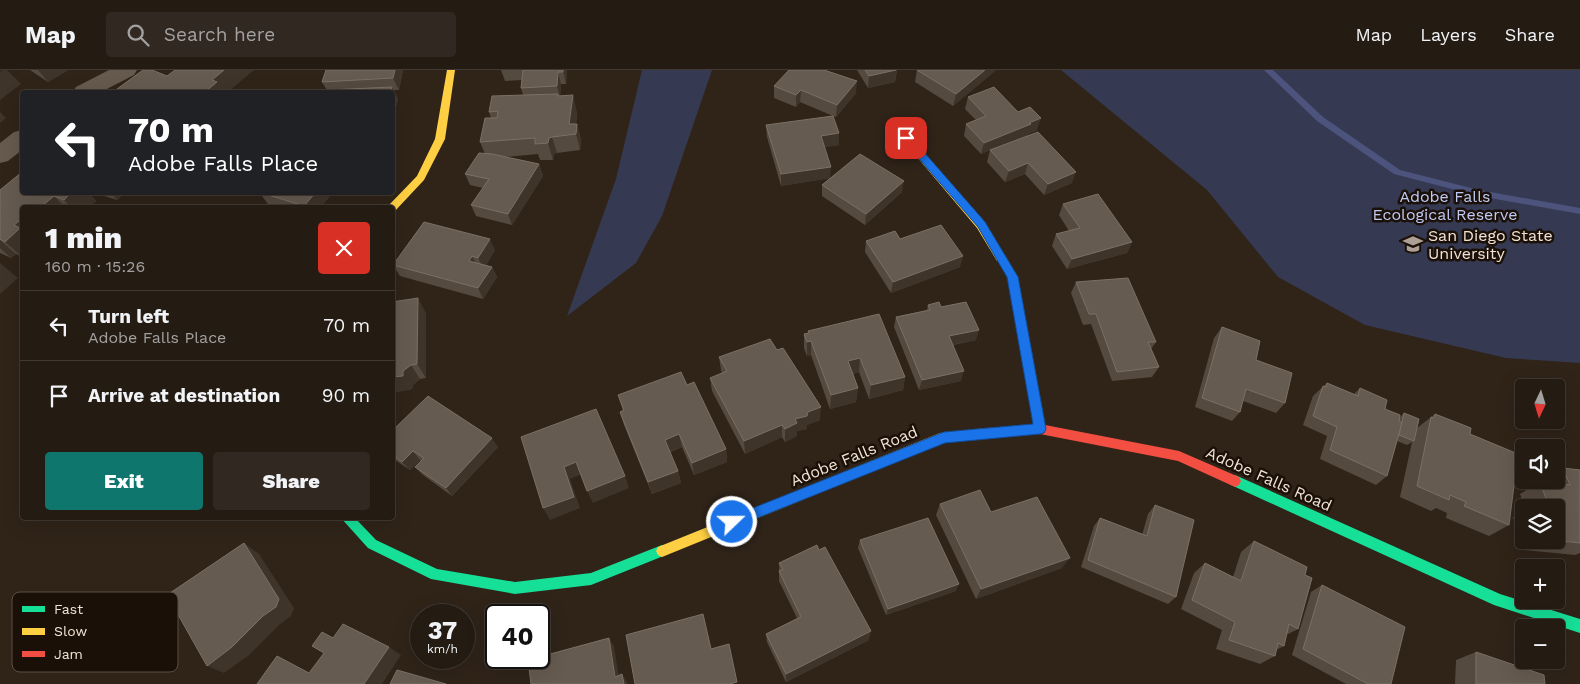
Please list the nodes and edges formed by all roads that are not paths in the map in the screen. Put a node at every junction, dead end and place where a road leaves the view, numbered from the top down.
1 (126, 70) edge
2 (451, 70) edge
3 (88, 90) edge
4 (894, 123) dead end
5 (20, 140) edge
6 (0, 155) edge
7 (395, 205) edge
8 (1040, 429) junction
9 (349, 520) edge
10 (1580, 626) edge

1 - 3 street
2 - 7 street
4 - 8 street
5 - 6 street
8 - 9 street, Adobe Falls Road
8 - 10 street, Adobe Falls Road

